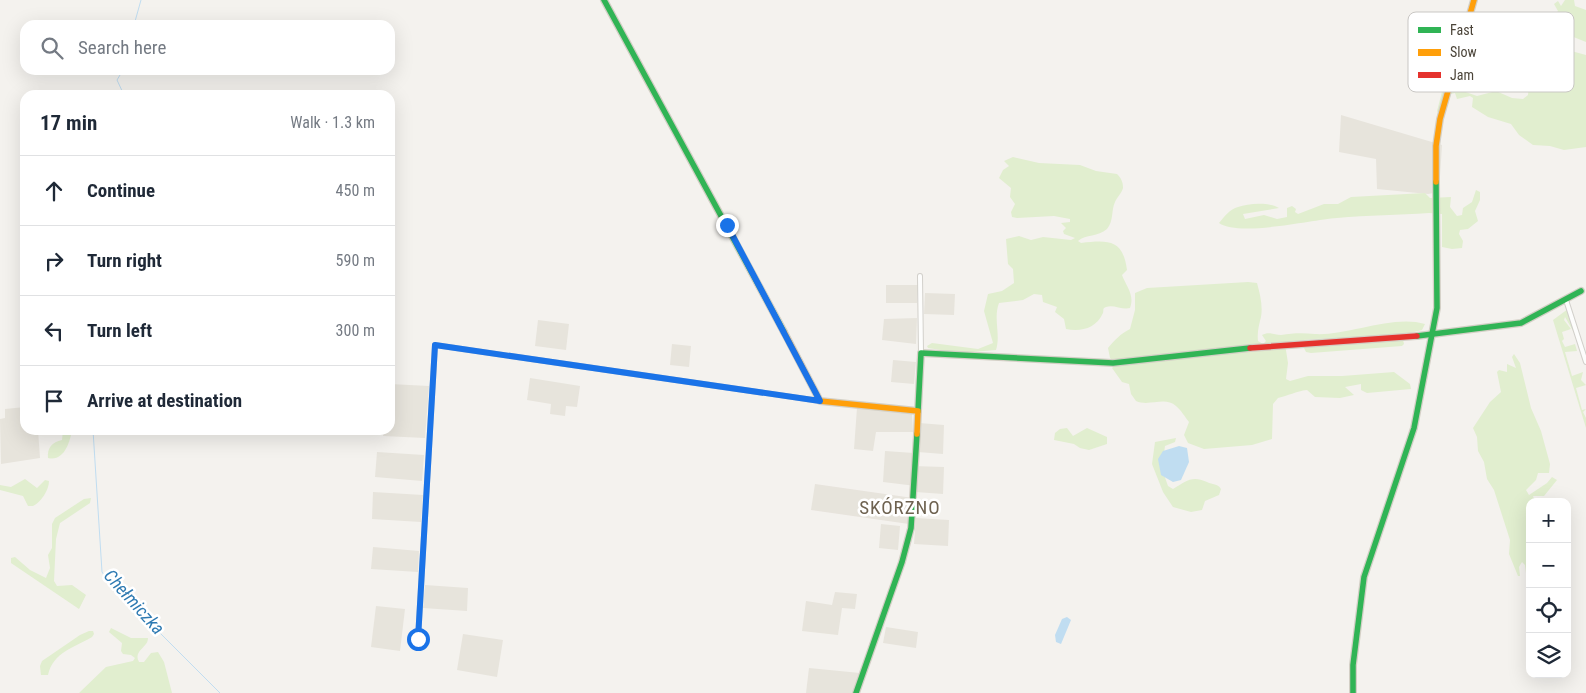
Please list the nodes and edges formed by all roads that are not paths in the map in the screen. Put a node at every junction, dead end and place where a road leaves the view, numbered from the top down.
1 (604, 0) edge
2 (1448, 92) edge
3 (920, 276) dead end
4 (1581, 291) dead end
5 (1566, 300) junction
6 (1433, 335) junction
7 (922, 353) junction
8 (1586, 362) edge
9 (820, 401) junction
10 (918, 411) junction
11 (418, 639) dead end
12 (856, 693) edge
13 (1353, 693) edge

1 - 9 street
2 - 6 street
3 - 7 street
4 - 5 street
5 - 6 street
5 - 8 street
6 - 7 street
6 - 13 street
7 - 10 street
9 - 10 street
9 - 11 street
10 - 12 street

